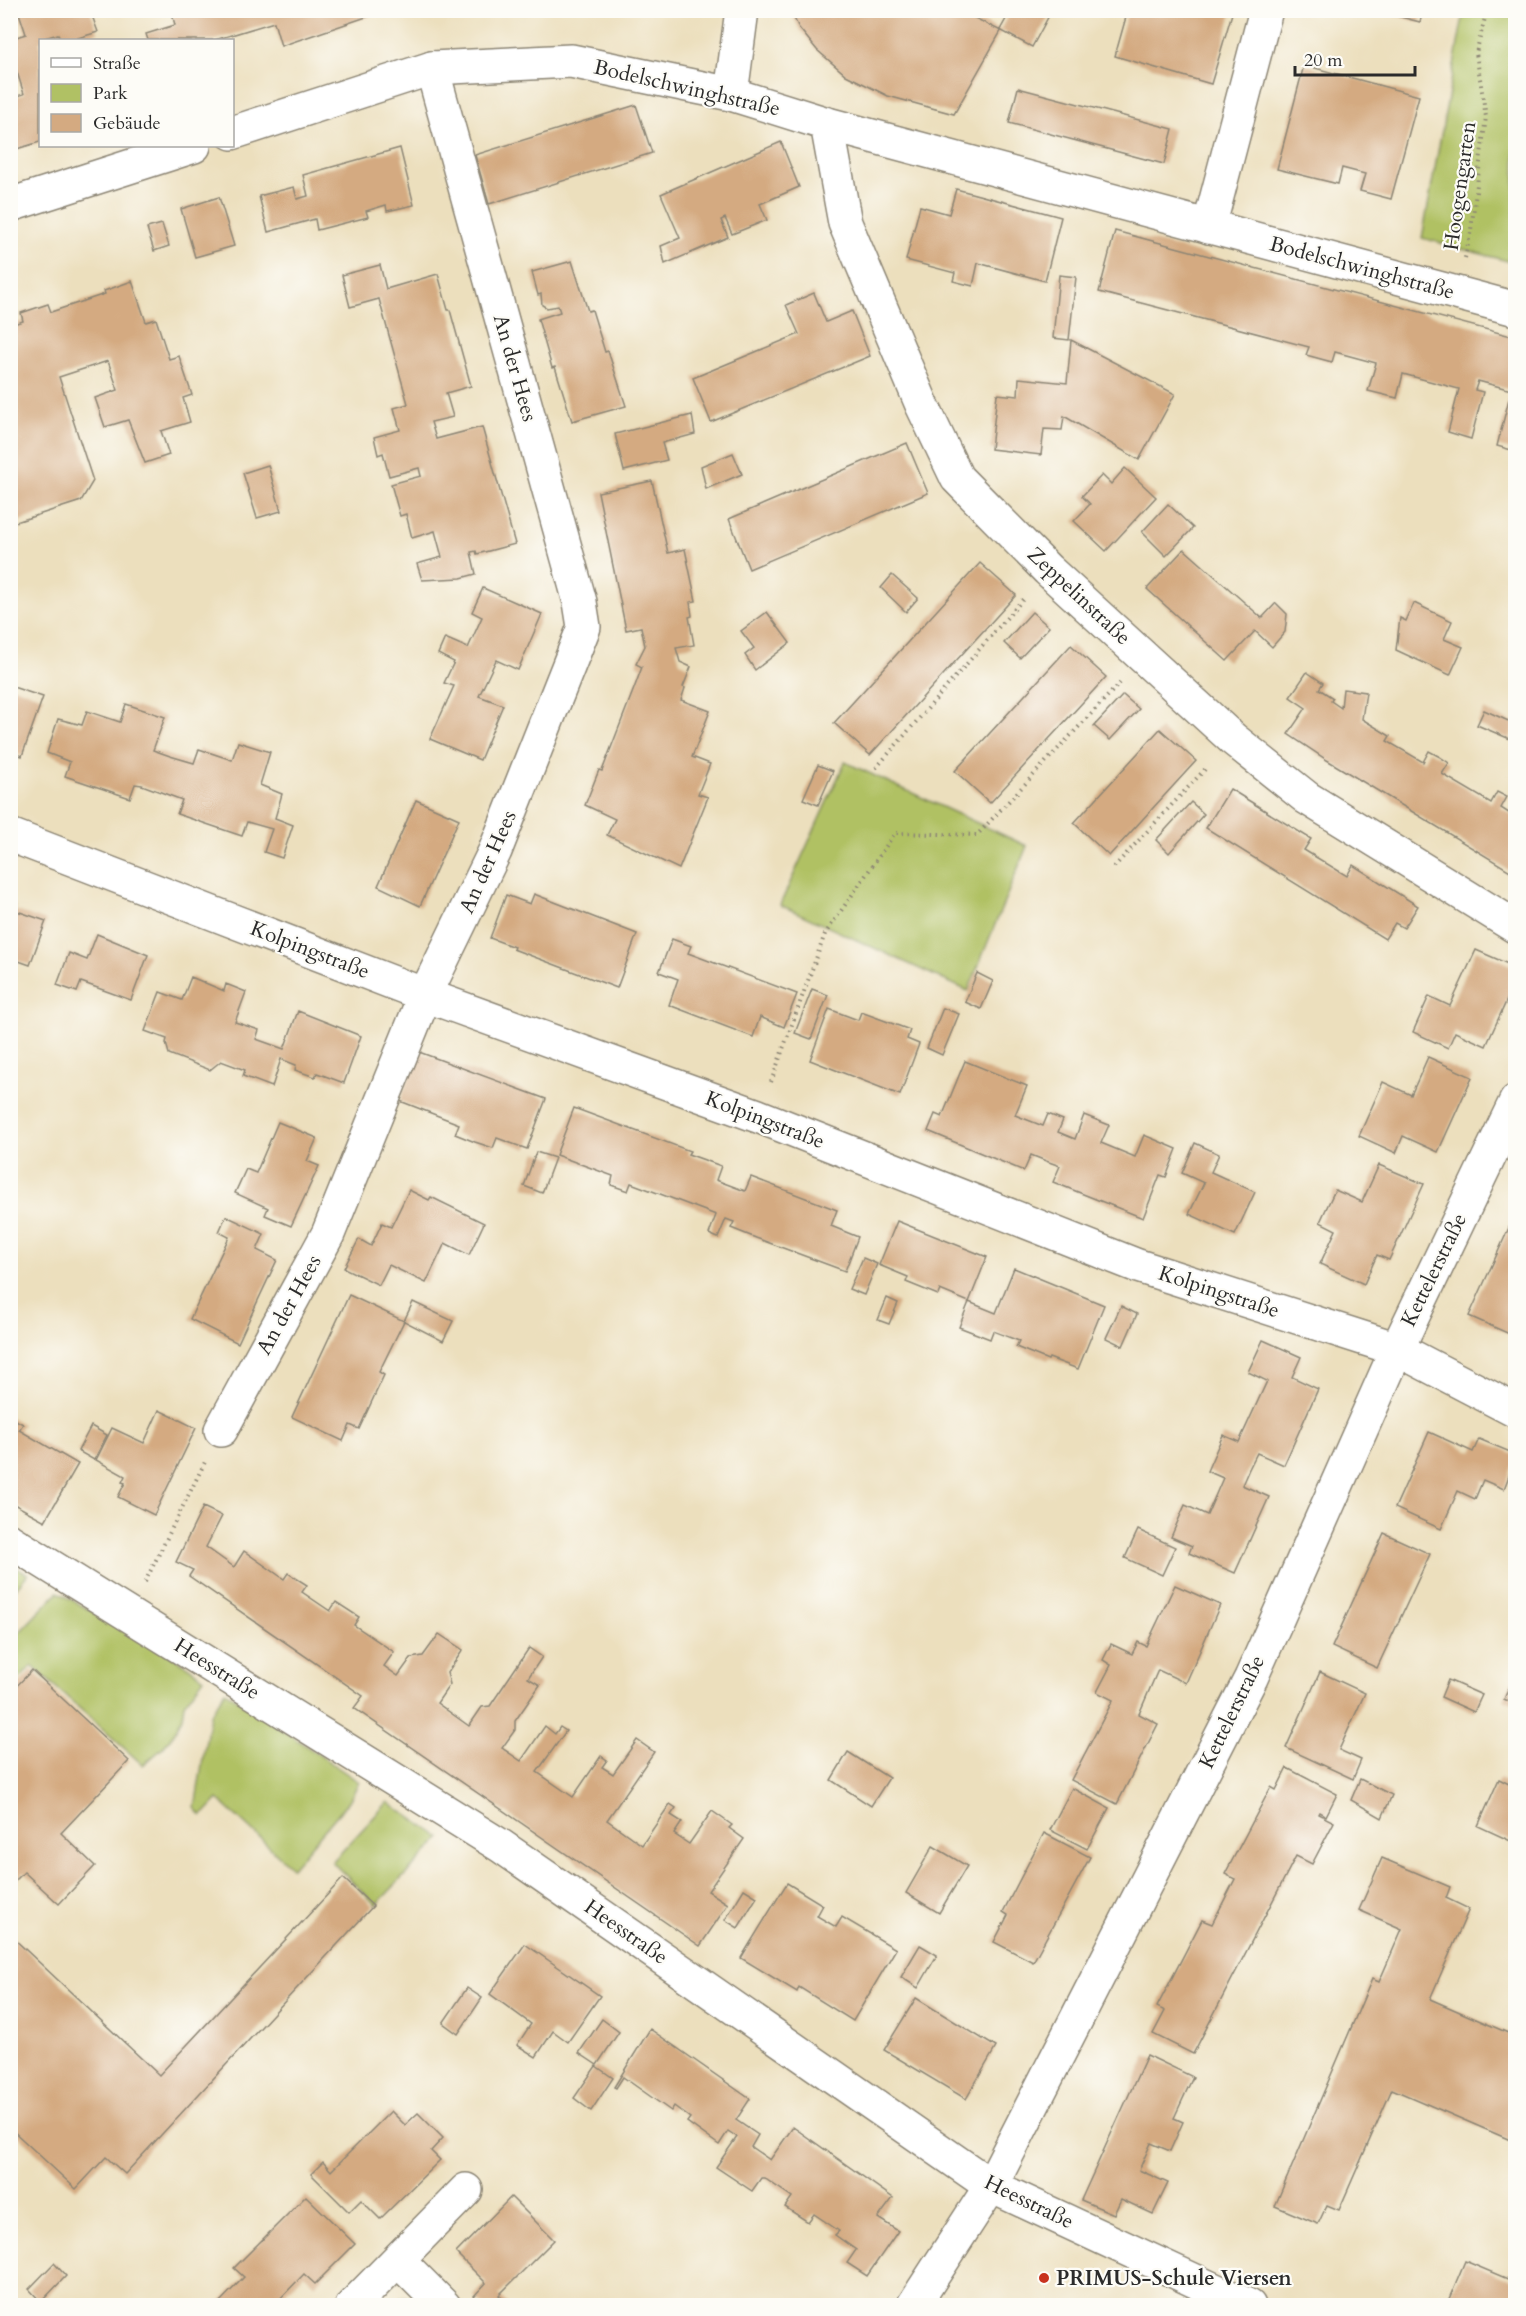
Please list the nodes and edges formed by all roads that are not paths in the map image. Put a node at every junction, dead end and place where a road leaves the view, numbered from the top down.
1 (742, 10) edge
2 (1266, 10) edge
3 (432, 68) junction
4 (731, 94) junction
5 (827, 124) junction
6 (234, 132) edge
7 (191, 147) edge
8 (10, 205) edge
9 (1209, 227) junction
10 (1515, 309) edge
11 (10, 835) edge
12 (1515, 927) edge
13 (425, 995) junction
14 (1515, 1101) edge
15 (1397, 1349) junction
16 (1515, 1411) edge
17 (220, 1430) road end
18 (10, 1541) edge
19 (991, 2186) junction
20 (466, 2190) dead end
21 (398, 2260) junction
22 (352, 2306) edge
23 (444, 2306) edge
24 (913, 2306) edge
25 (1249, 2306) edge

1 - 4 street
2 - 9 street
3 - 4 street, Bodelschwinghstraße
3 - 6 street, Bodelschwinghstraße
3 - 13 street, An der Hees
4 - 5 street, Bodelschwinghstraße
5 - 9 street, Bodelschwinghstraße
5 - 12 street, Zeppelinstraße
7 - 8 street
9 - 10 street, Bodelschwinghstraße
11 - 13 street, Kolpingstraße
13 - 15 street, Kolpingstraße
13 - 17 street, An der Hees
14 - 15 street, Kettelerstraße
15 - 16 street, Kolpingstraße
15 - 19 street, Kettelerstraße
18 - 19 street, Heesstraße
19 - 24 street, Kettelerstraße
19 - 25 street, Heesstraße
20 - 21 street
21 - 22 street
21 - 23 street

